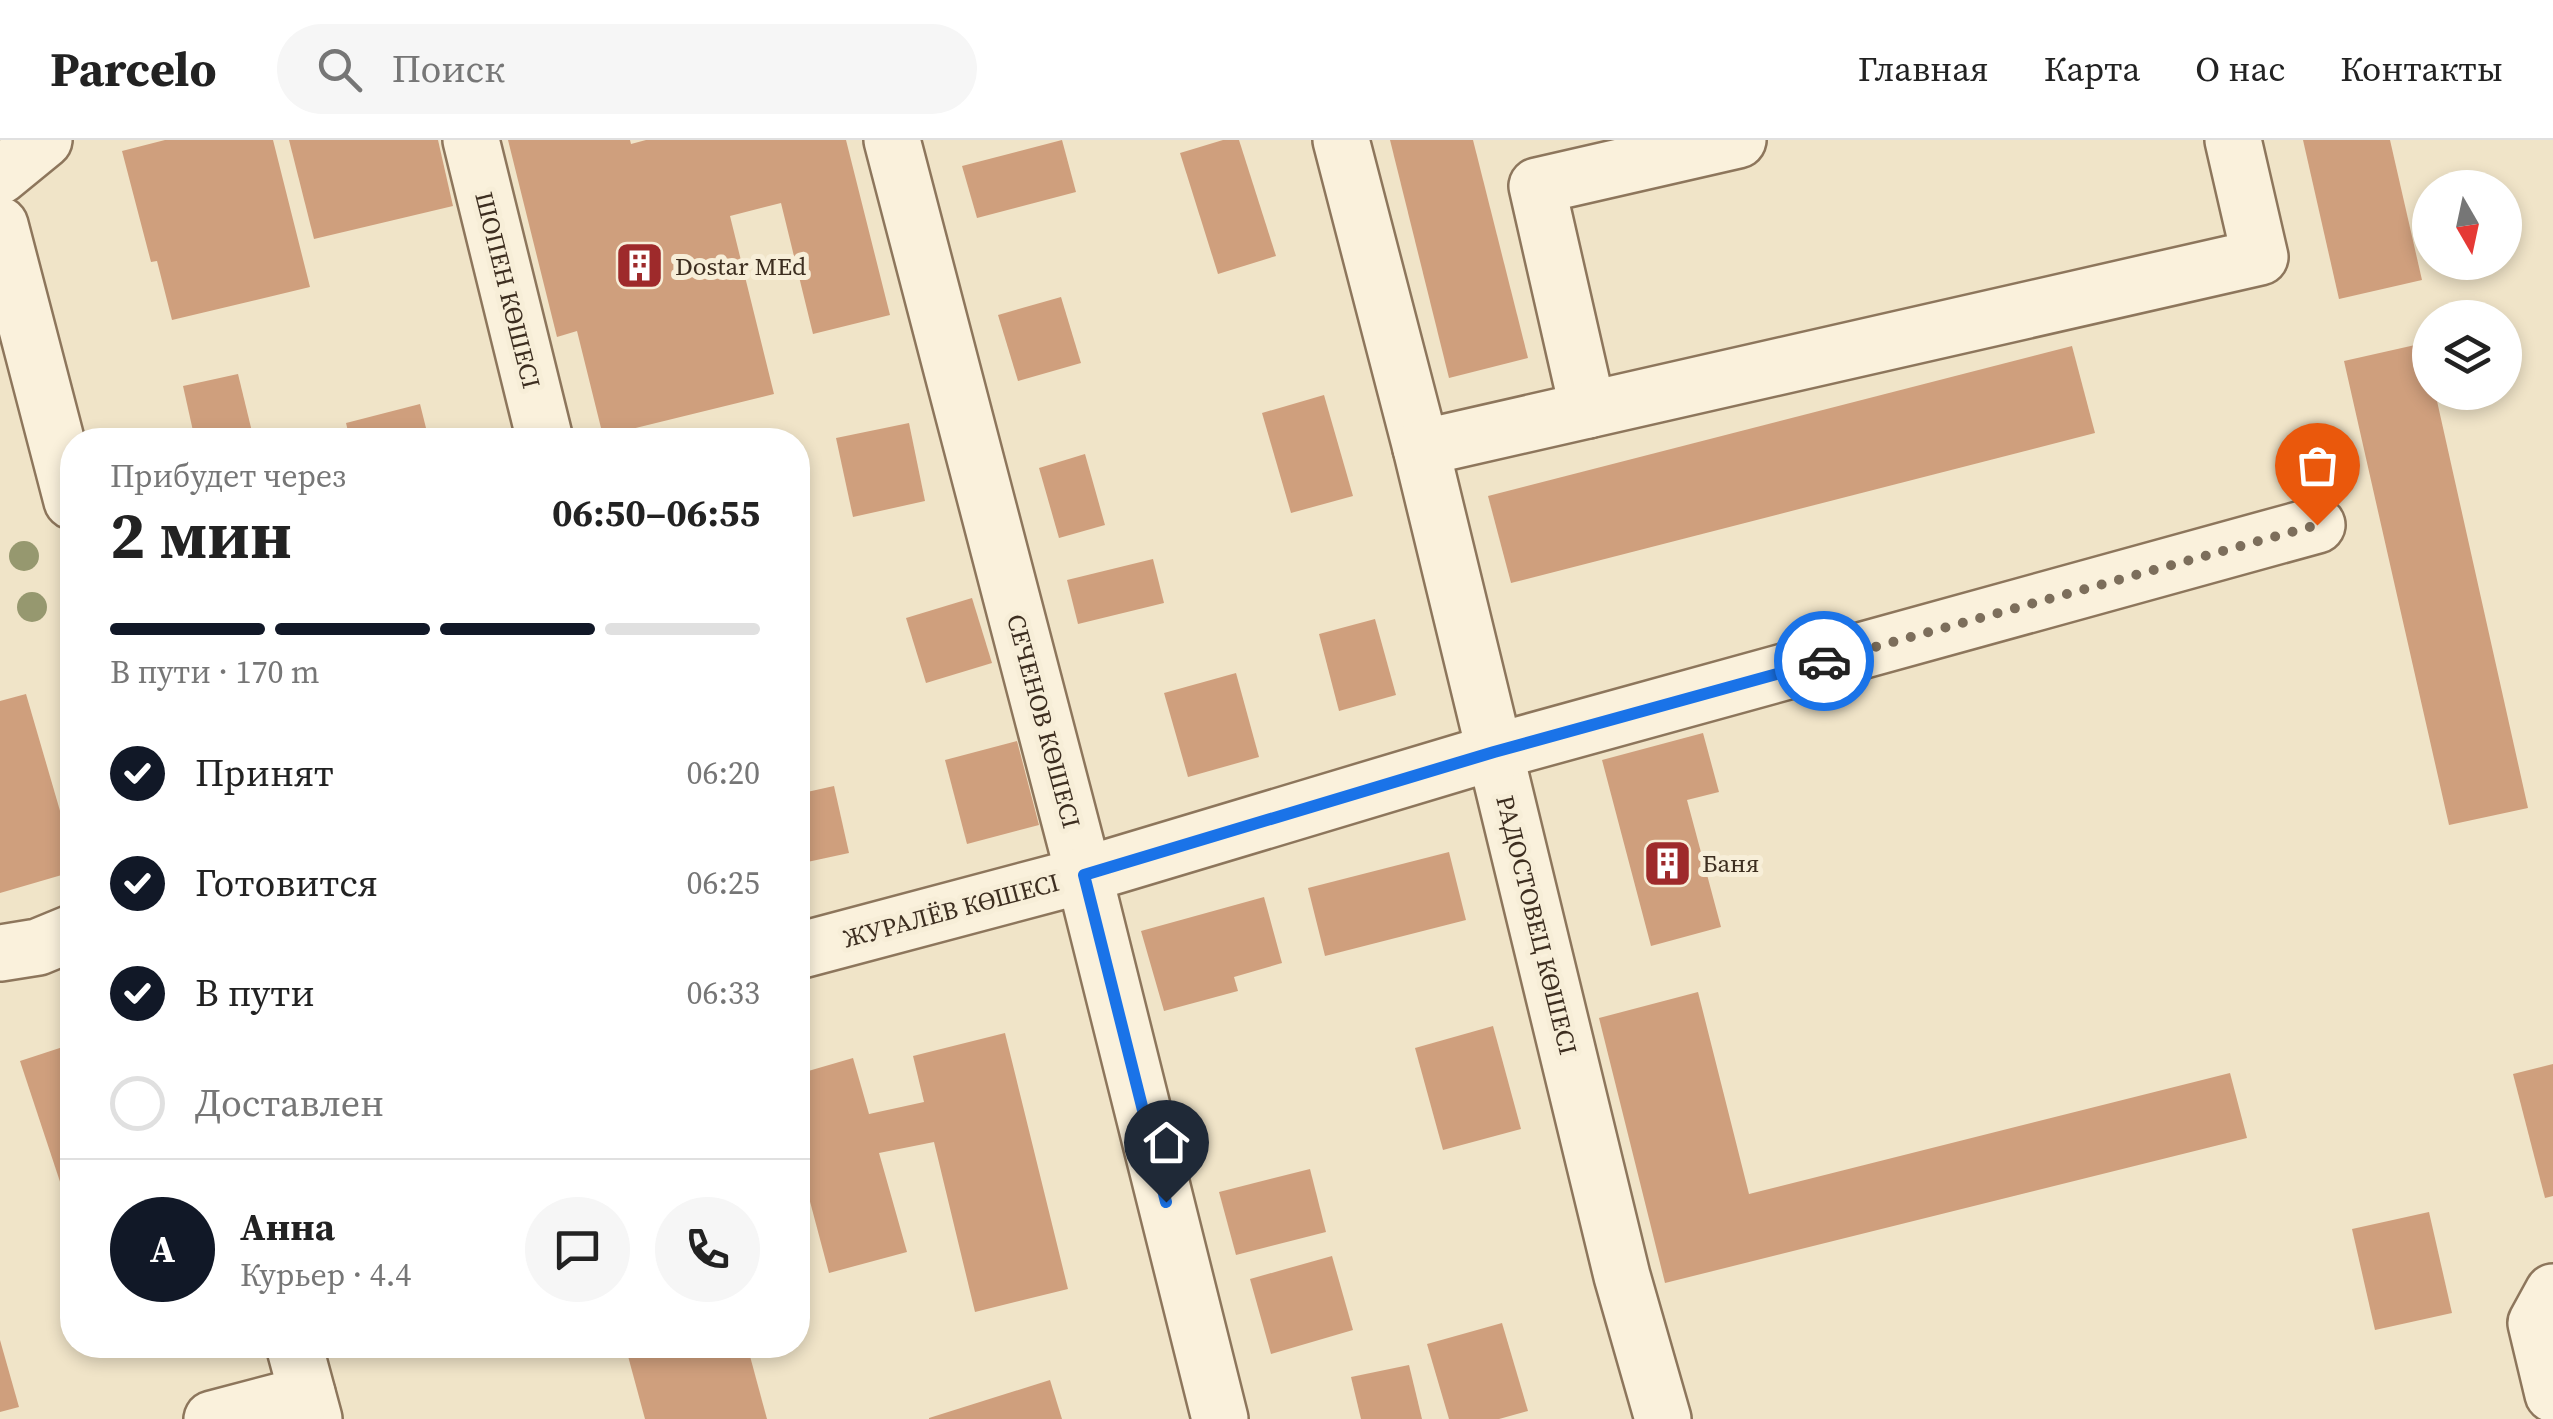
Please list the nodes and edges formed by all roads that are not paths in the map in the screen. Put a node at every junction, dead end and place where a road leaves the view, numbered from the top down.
1 (44, 140) edge
2 (471, 140) edge
3 (892, 140) edge
4 (1341, 140) edge
5 (1738, 140) edge
6 (2234, 140) edge
7 (0, 176) edge
8 (0, 225) edge
9 (1588, 410) junction
10 (542, 428) edge
11 (1421, 448) junction
12 (60, 455) edge
13 (2317, 525) dead end
14 (1494, 752) junction
15 (1084, 875) junction
16 (60, 938) edge
17 (810, 949) edge
18 (0, 953) edge
19 (2553, 1292) edge
20 (305, 1386) edge
21 (2553, 1394) edge
22 (212, 1419) edge
23 (1220, 1419) edge
24 (1663, 1419) edge

1 - 7 street
2 - 10 street, ШОПЕН КӨШЕСІ
3 - 15 street, СЕЧЕНОВ КӨШЕСІ
4 - 11 street, РАДОСТОВЕЦ КӨШЕСІ
5 - 9 street
6 - 9 street
8 - 12 street
9 - 11 street
11 - 14 street, РАДОСТОВЕЦ КӨШЕСІ
13 - 14 street, ЖУРАЛЁВ КӨШЕСІ
14 - 15 street, ЖУРАЛЁВ КӨШЕСІ
14 - 24 street, РАДОСТОВЕЦ КӨШЕСІ
15 - 17 street, ЖУРАЛЁВ КӨШЕСІ
15 - 23 street, СЕЧЕНОВ КӨШЕСІ
16 - 18 street
19 - 21 street
20 - 22 street

